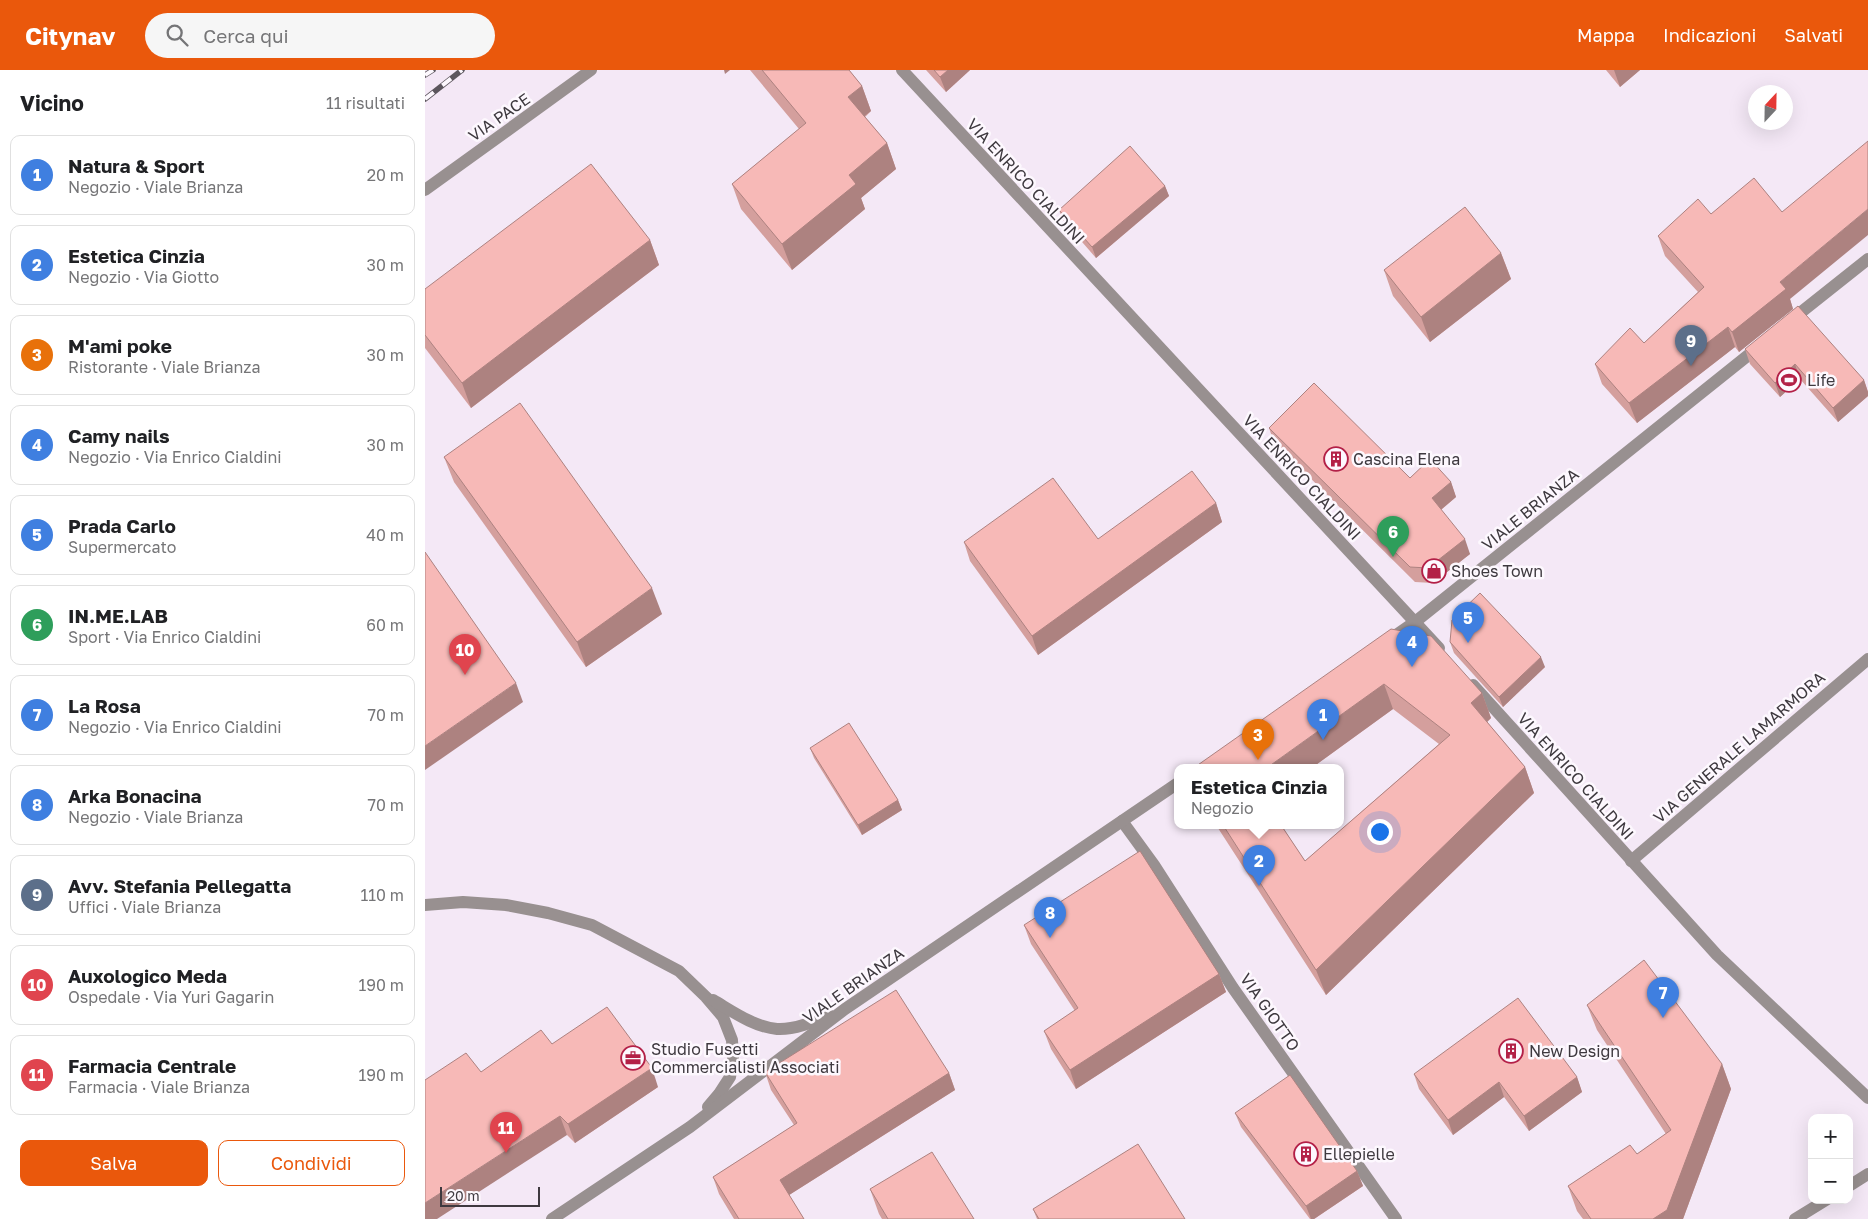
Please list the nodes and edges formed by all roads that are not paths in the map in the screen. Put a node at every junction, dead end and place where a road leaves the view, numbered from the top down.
1 (591, 70) edge
2 (902, 70) edge
3 (425, 190) edge
4 (1868, 259) edge
5 (1784, 326) edge
6 (1769, 338) edge
7 (1415, 622) junction
8 (1382, 644) edge
9 (1448, 658) edge
10 (1868, 658) edge
11 (1461, 672) edge
12 (1174, 786) edge
13 (1122, 821) junction
14 (1631, 861) junction
15 (425, 905) edge
16 (706, 997) junction
17 (845, 1009) junction
18 (1868, 1098) edge
19 (690, 1127) junction
20 (1868, 1174) edge
21 (1853, 1183) edge
22 (1819, 1204) edge
23 (552, 1219) edge
24 (1396, 1219) edge
25 (1795, 1219) edge

1 - 3 street, VIA PACE
2 - 7 street, VIA ENRICO CIALDINI
4 - 5 street
6 - 7 street, VIALE BRIANZA
7 - 8 street, VIALE BRIANZA
7 - 9 street, VIA ENRICO CIALDINI
10 - 14 street, VIA GENERALE LAMARMORA
11 - 14 street, VIA ENRICO CIALDINI
12 - 13 street, VIALE BRIANZA
13 - 17 street, VIALE BRIANZA
13 - 24 street, VIA GIOTTO
14 - 18 street, VIA ENRICO CIALDINI
15 - 16 street
16 - 17 street
16 - 19 street
17 - 19 street, VIALE BRIANZA
19 - 23 street, VIALE BRIANZA
20 - 21 street
22 - 25 street

